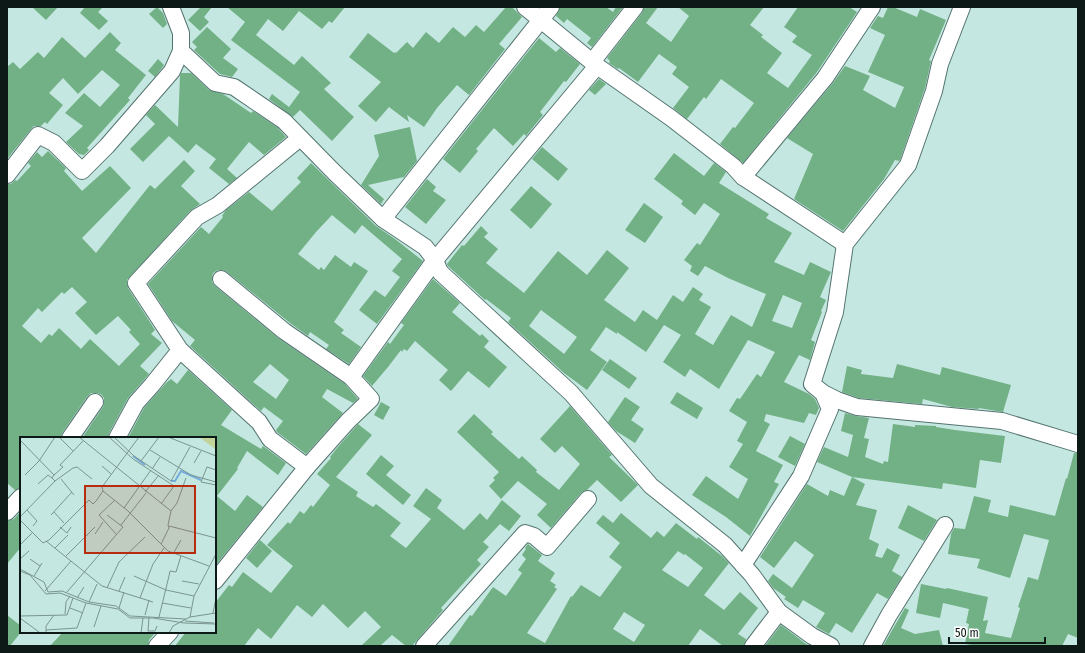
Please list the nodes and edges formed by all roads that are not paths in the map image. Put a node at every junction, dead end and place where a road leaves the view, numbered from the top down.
1 (171, 7) edge
2 (525, 7) edge
3 (551, 7) edge
4 (635, 7) edge
5 (872, 7) edge
6 (962, 7) edge
7 (542, 21) junction
8 (181, 51) junction
9 (594, 64) junction
10 (300, 138) junction
11 (7, 175) edge
12 (743, 177) junction
13 (383, 219) junction
14 (846, 244) junction
15 (435, 260) junction
16 (221, 279) dead end
17 (180, 350) junction
18 (350, 377) junction
19 (823, 393) junction
20 (95, 402) dead end
21 (71, 437) edge
22 (118, 437) edge
23 (1078, 444) edge
24 (307, 467) junction
25 (20, 498) edge
26 (588, 499) dead end
27 (7, 512) edge
28 (945, 525) dead end
29 (744, 565) junction
30 (216, 580) edge
31 (779, 612) junction
32 (169, 633) edge
33 (158, 646) edge
34 (424, 646) edge
35 (753, 646) edge
36 (831, 646) edge
37 (872, 646) edge

1 - 8 street
2 - 7 street
3 - 7 street
4 - 9 street
5 - 12 street
6 - 14 street
7 - 9 street
7 - 13 street
8 - 10 street
8 - 11 street
9 - 12 street
9 - 15 street
10 - 13 street
10 - 17 street
12 - 14 street
13 - 15 street
14 - 19 street
15 - 18 street
15 - 29 street
16 - 18 street
17 - 22 street
17 - 24 street
18 - 24 street
19 - 23 street
19 - 29 street
20 - 21 street
24 - 30 street
25 - 27 street
26 - 34 street
28 - 37 street
29 - 31 street
31 - 35 street
31 - 36 street
32 - 33 street

